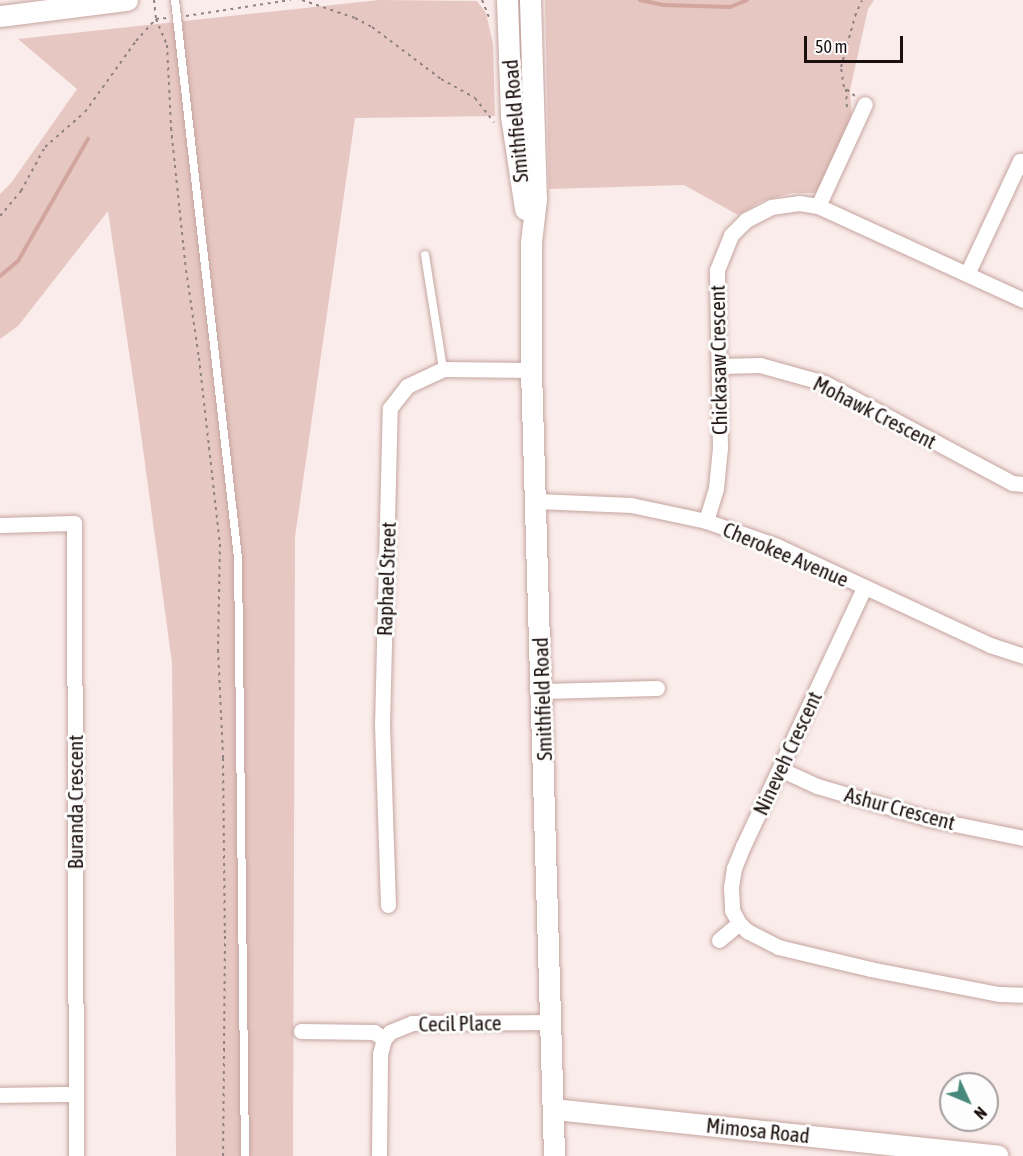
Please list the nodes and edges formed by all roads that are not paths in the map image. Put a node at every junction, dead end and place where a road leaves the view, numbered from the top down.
1 (127, 0) edge
2 (175, 0) edge
3 (496, 0) edge
4 (507, 0) edge
5 (530, 0) edge
6 (0, 16) edge
7 (508, 25) junction
8 (865, 104) road end
9 (1023, 161) edge
10 (818, 206) junction
11 (531, 242) junction
12 (425, 255) dead end
13 (967, 274) junction
14 (1023, 300) edge
15 (720, 366) junction
16 (443, 369) junction
17 (531, 370) junction
18 (1023, 484) edge
19 (537, 501) junction
20 (706, 521) junction
21 (0, 525) edge
22 (864, 588) junction
23 (1023, 656) edge
24 (657, 688) dead end
25 (543, 692) junction
26 (780, 769) junction
27 (1023, 838) edge
28 (388, 905) dead end
29 (739, 923) junction
30 (719, 940) dead end
31 (1023, 995) edge
32 (550, 1022) junction
33 (302, 1031) dead end
34 (384, 1039) junction
35 (76, 1094) junction
36 (0, 1095) edge
37 (554, 1109) junction
38 (76, 1156) edge
39 (244, 1156) edge
40 (379, 1156) edge
41 (554, 1156) edge
42 (998, 1156) edge

1 - 6 main road
2 - 39 lane
3 - 7 main road
4 - 7 main road, Smithfield Road
5 - 11 main road, Smithfield Road
7 - 11 main road, Smithfield Road
8 - 10 street
9 - 13 street
10 - 13 street, Chickasaw Crescent
10 - 15 street, Chickasaw Crescent
11 - 17 main road, Smithfield Road
12 - 16 lane
13 - 14 street, Chickasaw Crescent
15 - 18 street, Mohawk Crescent
15 - 20 street, Chickasaw Crescent
16 - 17 street, Raphael Street
16 - 28 street, Raphael Street
17 - 19 main road, Smithfield Road
19 - 20 street, Cherokee Avenue
19 - 25 main road, Smithfield Road
20 - 22 street, Cherokee Avenue
21 - 35 street, Buranda Crescent
22 - 23 street, Cherokee Avenue
22 - 26 street, Nineveh Crescent
24 - 25 street
25 - 32 main road, Smithfield Road
26 - 27 street, Ashur Crescent
26 - 29 street, Nineveh Crescent
29 - 30 street
29 - 31 street
32 - 34 street, Cecil Place
32 - 37 main road, Smithfield Road
33 - 34 street
34 - 40 street
35 - 36 street
35 - 38 street, Buranda Crescent
37 - 41 main road, Smithfield Road
37 - 42 main road, Mimosa Road

